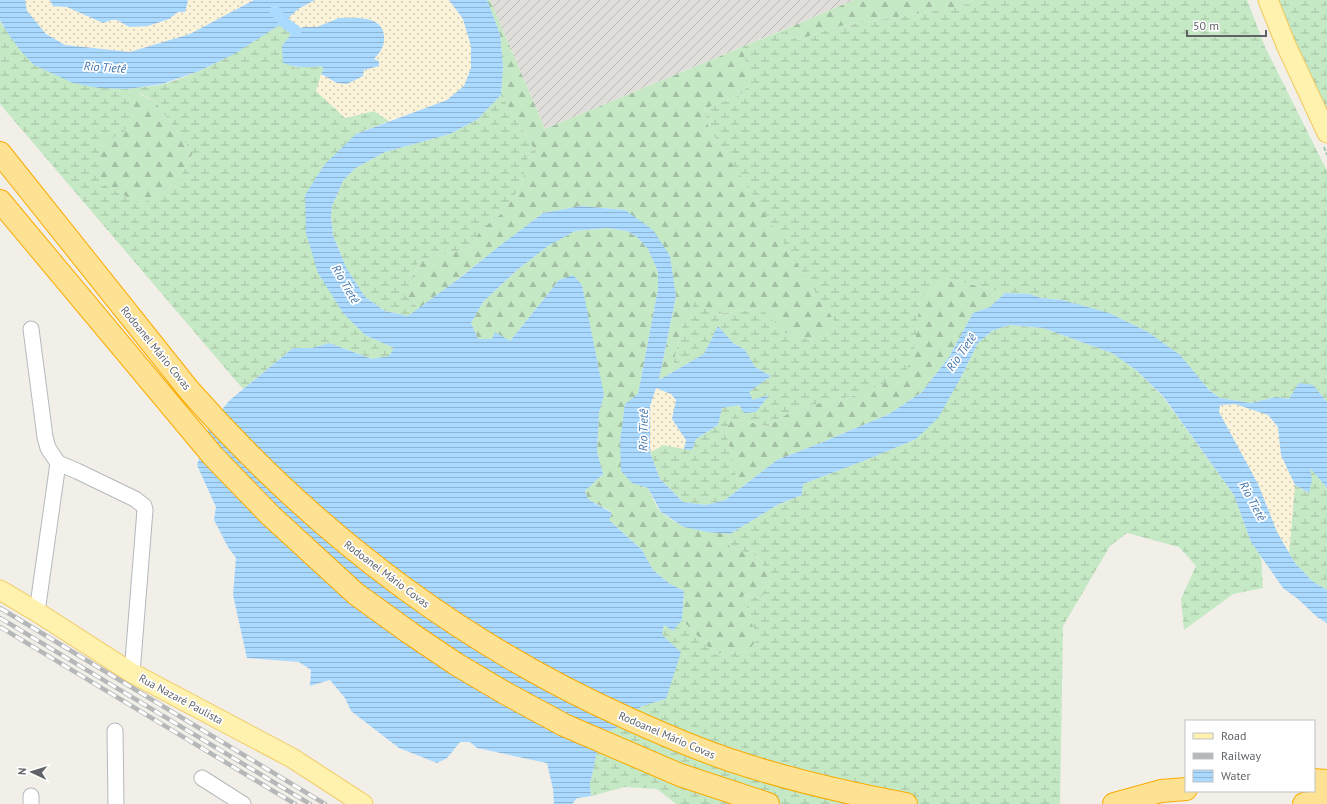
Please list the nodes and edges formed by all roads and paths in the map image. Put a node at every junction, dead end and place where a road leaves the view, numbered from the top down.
1 (1268, 0) edge
2 (1327, 132) edge
3 (0, 153) edge
4 (0, 201) edge
5 (31, 329) dead end
6 (58, 463) junction
7 (0, 590) edge
8 (37, 612) junction
9 (132, 673) junction
10 (115, 731) dead end
11 (202, 778) dead end
12 (1315, 780) edge
13 (1327, 781) edge
14 (1185, 788) edge
15 (1327, 800) edge
16 (116, 804) edge
17 (242, 804) edge
18 (364, 804) edge
19 (768, 804) edge
20 (906, 804) edge
21 (1114, 804) edge
22 (1304, 804) edge

1 - 2 main road
3 - 20 highway, Rodoanel Mário Covas
4 - 19 highway
5 - 6 street
6 - 8 street
6 - 9 street
7 - 8 main road, Rua Nazaré Paulista
8 - 9 main road, Rua Nazaré Paulista
9 - 18 main road, Rua Nazaré Paulista
10 - 16 street
11 - 17 street
12 - 13 highway
14 - 21 highway
15 - 22 highway

